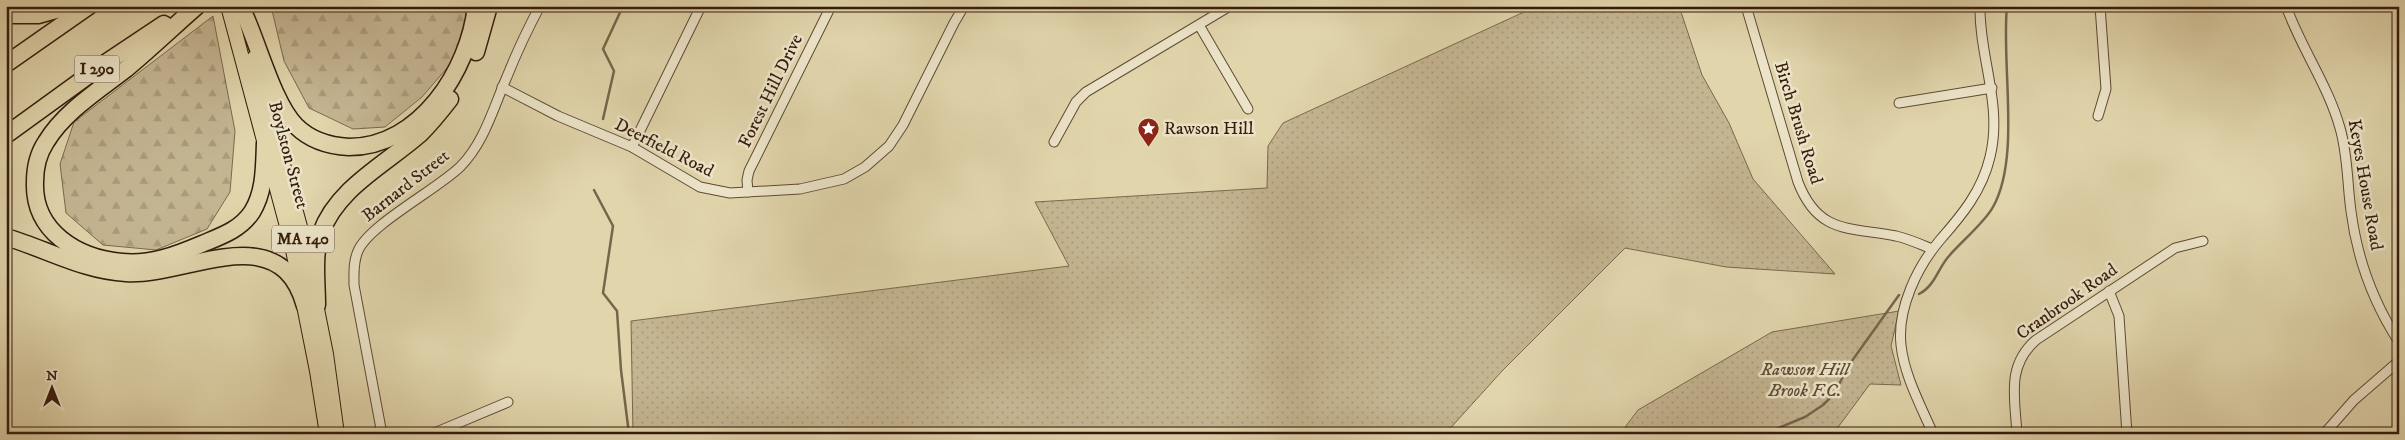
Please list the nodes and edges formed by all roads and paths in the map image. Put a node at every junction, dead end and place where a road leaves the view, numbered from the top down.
1 (70, 6) edge
2 (90, 6) edge
3 (192, 6) edge
4 (197, 6) edge
5 (476, 6) edge
6 (489, 6) edge
7 (540, 6) edge
8 (701, 6) edge
9 (831, 6) edge
10 (964, 6) edge
11 (1230, 6) edge
12 (1746, 6) edge
13 (1980, 6) edge
14 (2100, 6) edge
15 (2286, 6) edge
16 (237, 7) edge
17 (6, 16) edge
18 (1199, 25) junction
19 (250, 48) junction
20 (6, 64) edge
21 (502, 87) junction
22 (1992, 88) junction
23 (1899, 104) dead end
24 (1248, 109) dead end
25 (2098, 116) dead end
26 (6, 135) edge
27 (1054, 142) dead end
28 (265, 143) junction
29 (632, 147) junction
30 (748, 192) junction
31 (6, 237) edge
32 (2203, 241) dead end
33 (1932, 249) junction
34 (2109, 291) junction
35 (311, 305) junction
36 (2399, 342) edge
37 (2399, 361) edge
38 (508, 402) dead end
39 (327, 434) edge
40 (337, 434) edge
41 (382, 434) edge
42 (432, 434) edge
43 (1933, 434) edge
44 (2017, 434) edge
45 (2127, 434) edge
46 (2324, 434) edge

1 - 17 highway
2 - 20 highway
3 - 26 highway, I 290
4 - 28 highway
5 - 19 highway
6 - 35 highway
7 - 21 street, Barnard Street
8 - 29 street
9 - 30 street, Forest Hill Drive
10 - 30 street, Deerfield Road
11 - 18 street
12 - 33 street, Birch Brush Road
13 - 22 street
14 - 25 street
15 - 36 street, Keyes House Road
16 - 19 highway
18 - 24 street
18 - 27 street
19 - 28 main road, Boylston Street / MA 140
19 - 35 main road, Boylston Street / MA 140
21 - 29 street, Deerfield Road
21 - 41 street, Barnard Street
22 - 23 street
22 - 33 street
28 - 35 main road, Boylston Street / MA 140
29 - 30 street, Deerfield Road
31 - 35 highway
32 - 34 street, Cranbrook Road
33 - 43 street
34 - 44 street, Cranbrook Road
34 - 45 street
35 - 39 main road, Boylston Street / MA 140
35 - 40 main road, Boylston Street / MA 140
37 - 46 street
38 - 42 street

